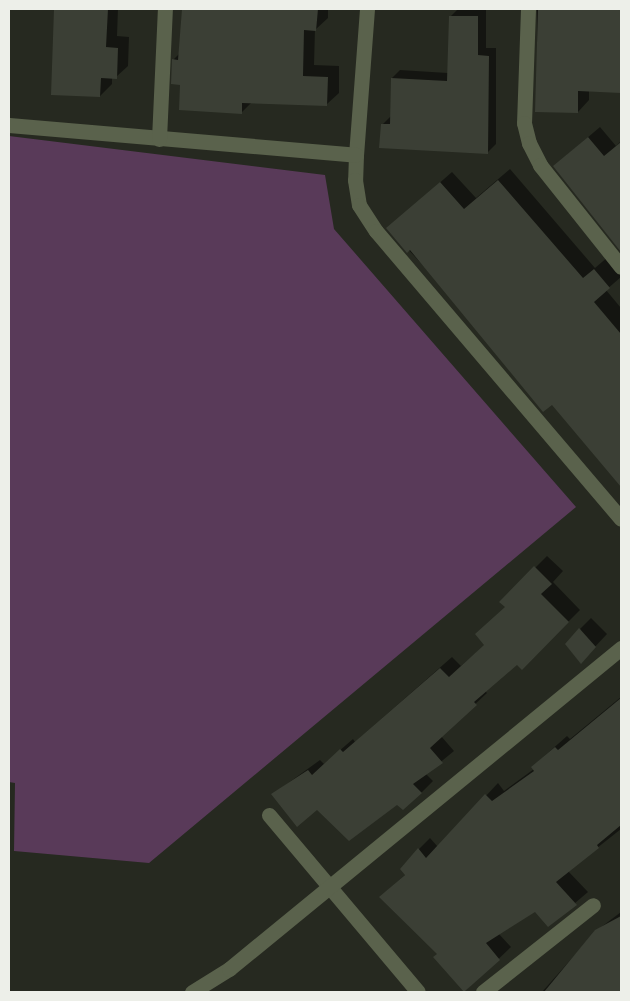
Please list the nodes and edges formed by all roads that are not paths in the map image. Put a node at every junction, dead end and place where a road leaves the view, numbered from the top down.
1 (165, 9) edge
2 (368, 9) edge
3 (528, 9) edge
4 (9, 125) edge
5 (160, 139) junction
6 (356, 155) junction
7 (621, 267) edge
8 (621, 519) edge
9 (621, 648) edge
10 (269, 816) dead end
11 (330, 886) junction
12 (593, 905) dead end
13 (192, 992) edge
14 (418, 992) edge
15 (483, 992) edge

1 - 5 street
2 - 6 street
3 - 7 street
4 - 5 street
5 - 6 street
6 - 8 street
9 - 11 street
10 - 11 street
11 - 13 street
11 - 14 street
12 - 15 street

